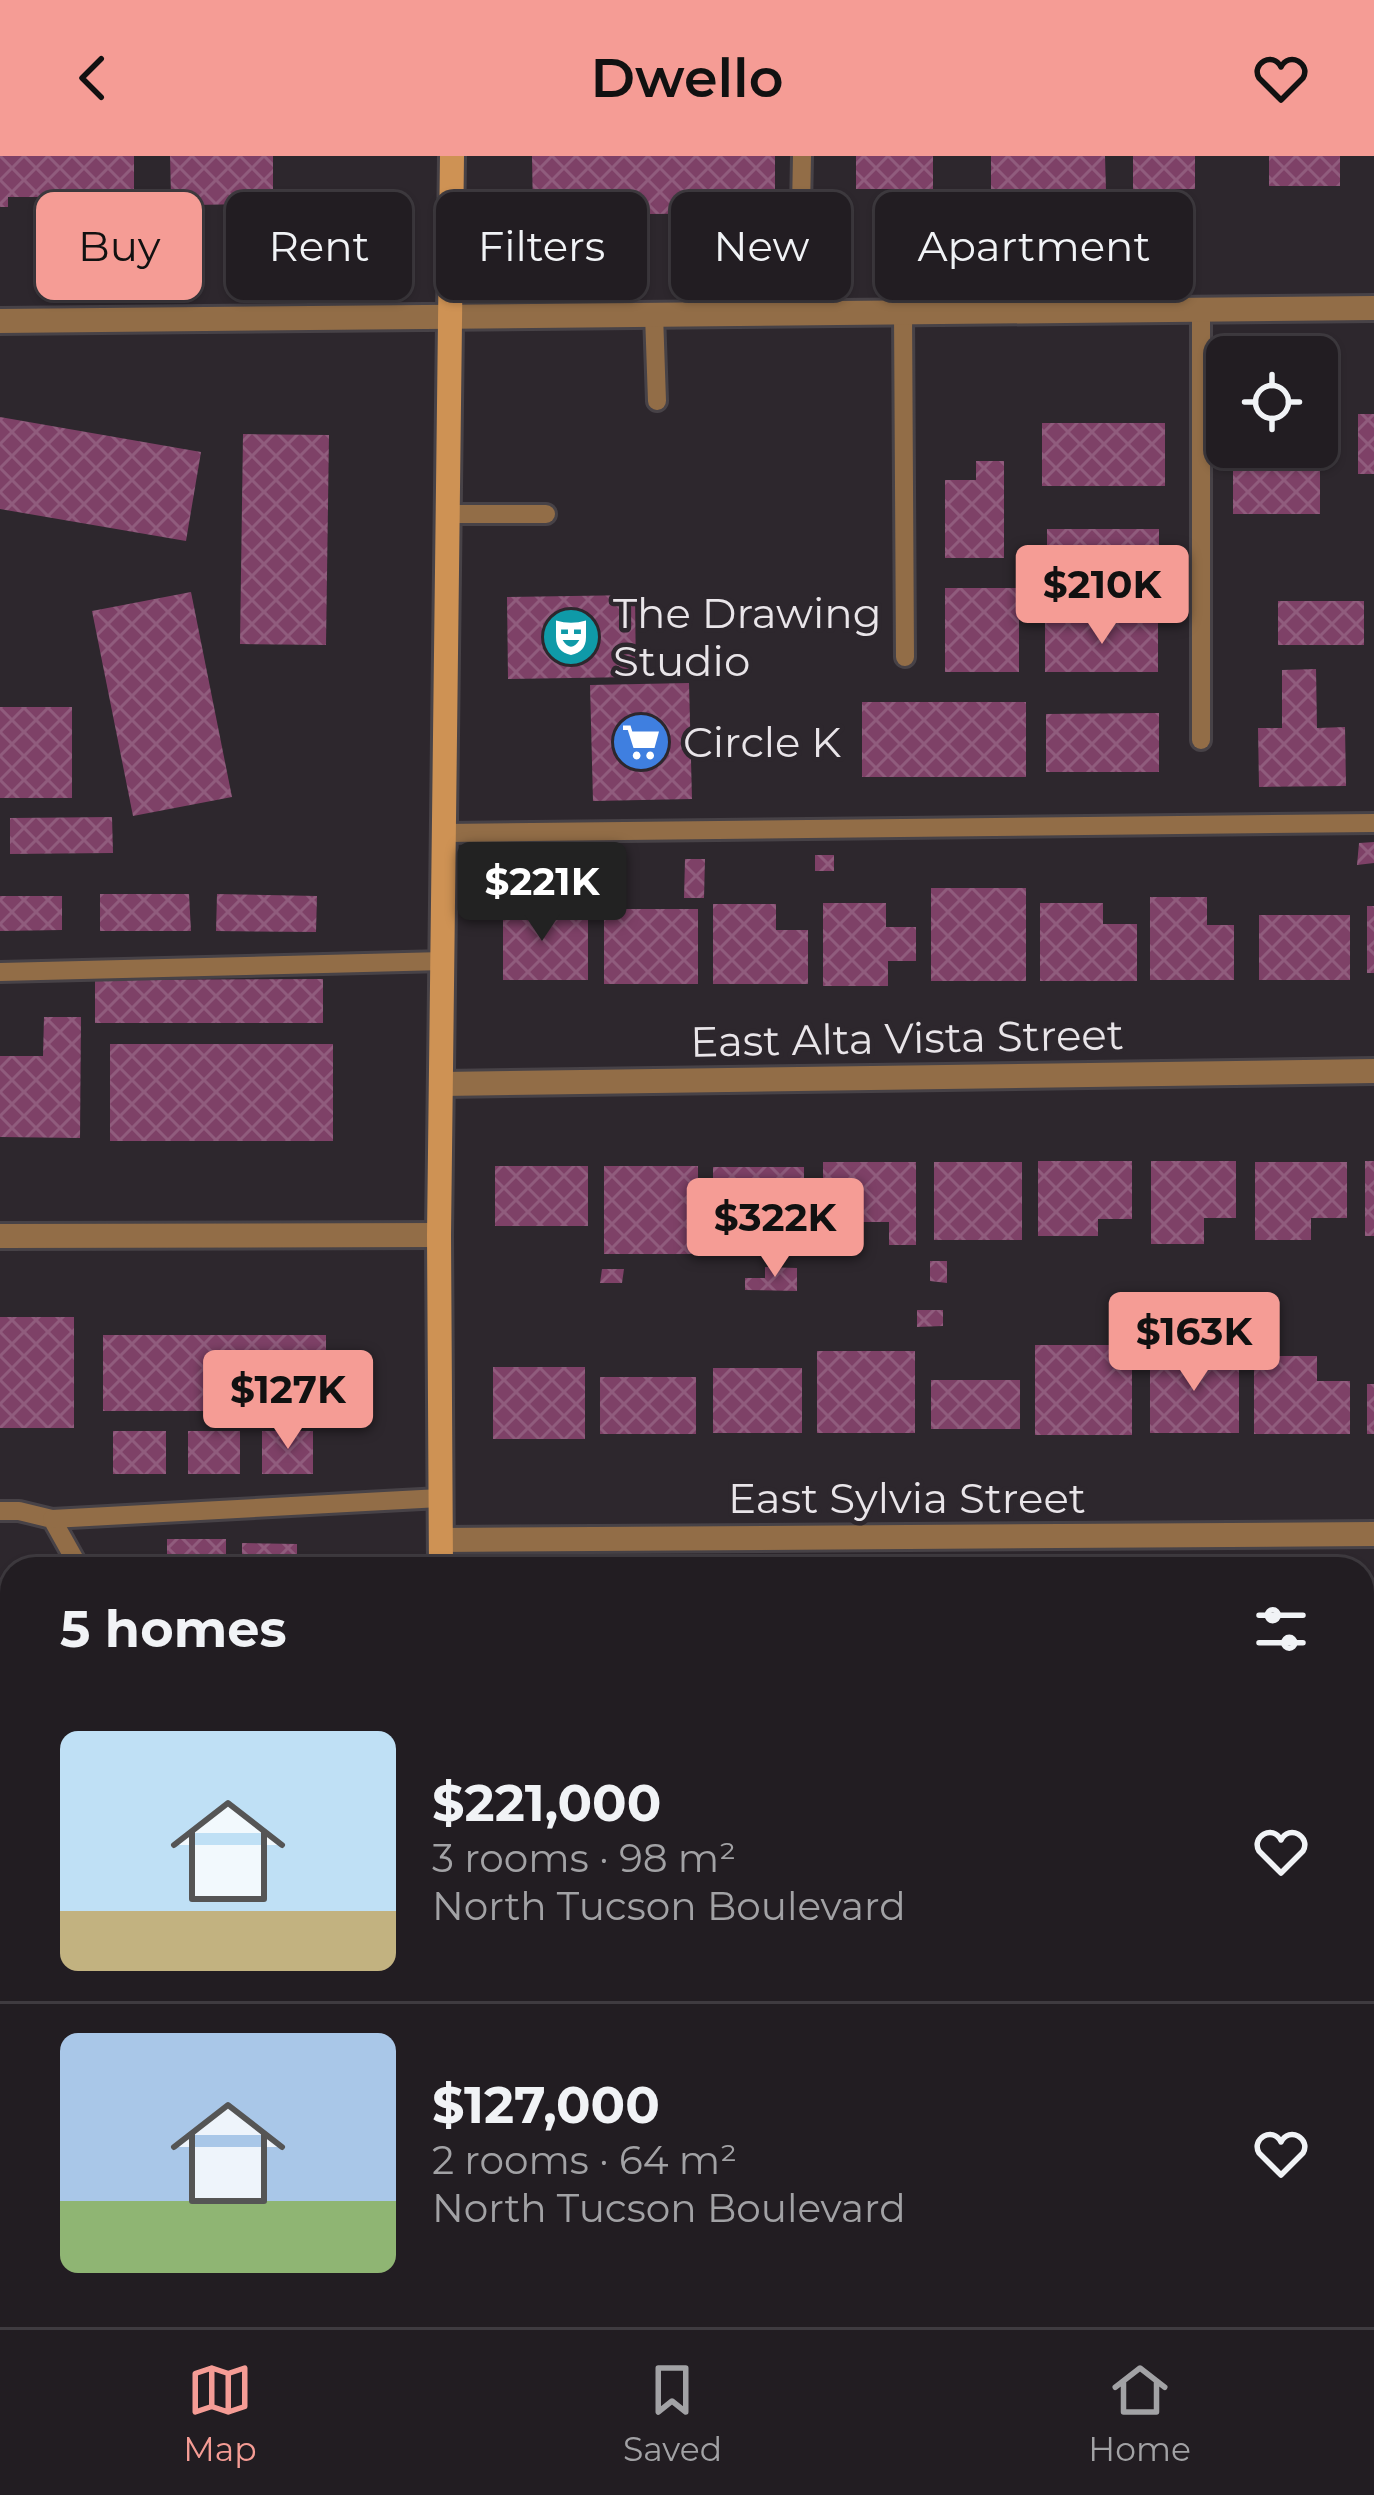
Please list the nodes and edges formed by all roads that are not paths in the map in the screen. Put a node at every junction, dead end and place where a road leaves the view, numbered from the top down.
1 (452, 156) edge
2 (802, 156) edge
3 (1374, 308) edge
4 (1201, 309) junction
5 (800, 313) junction
6 (903, 313) junction
7 (655, 314) junction
8 (451, 316) junction
9 (0, 321) edge
10 (657, 401) dead end
11 (448, 514) junction
12 (546, 514) dead end
13 (905, 657) dead end
14 (1201, 740) dead end
15 (1374, 823) edge
16 (445, 833) junction
17 (444, 961) junction
18 (0, 971) edge
19 (1374, 1070) edge
20 (442, 1084) junction
21 (439, 1235) junction
22 (0, 1236) edge
23 (440, 1498) junction
24 (0, 1511) edge
25 (52, 1519) junction
26 (1374, 1534) edge
27 (441, 1540) junction
28 (73, 1557) edge
29 (440, 1557) edge

1 - 8 main road
2 - 5 lane
3 - 4 street
4 - 6 street
4 - 14 lane
5 - 6 street
5 - 7 street
6 - 13 lane
7 - 8 street
7 - 10 lane
8 - 9 street
8 - 11 main road
11 - 12 lane
11 - 16 main road
15 - 16 lane
16 - 17 main road
17 - 18 lane
17 - 20 main road
19 - 20 street, East Alta Vista Street
20 - 21 main road
21 - 22 street
21 - 23 main road
23 - 25 lane
23 - 27 main road
24 - 25 lane
25 - 28 lane
26 - 27 street, East Sylvia Street
27 - 29 main road

